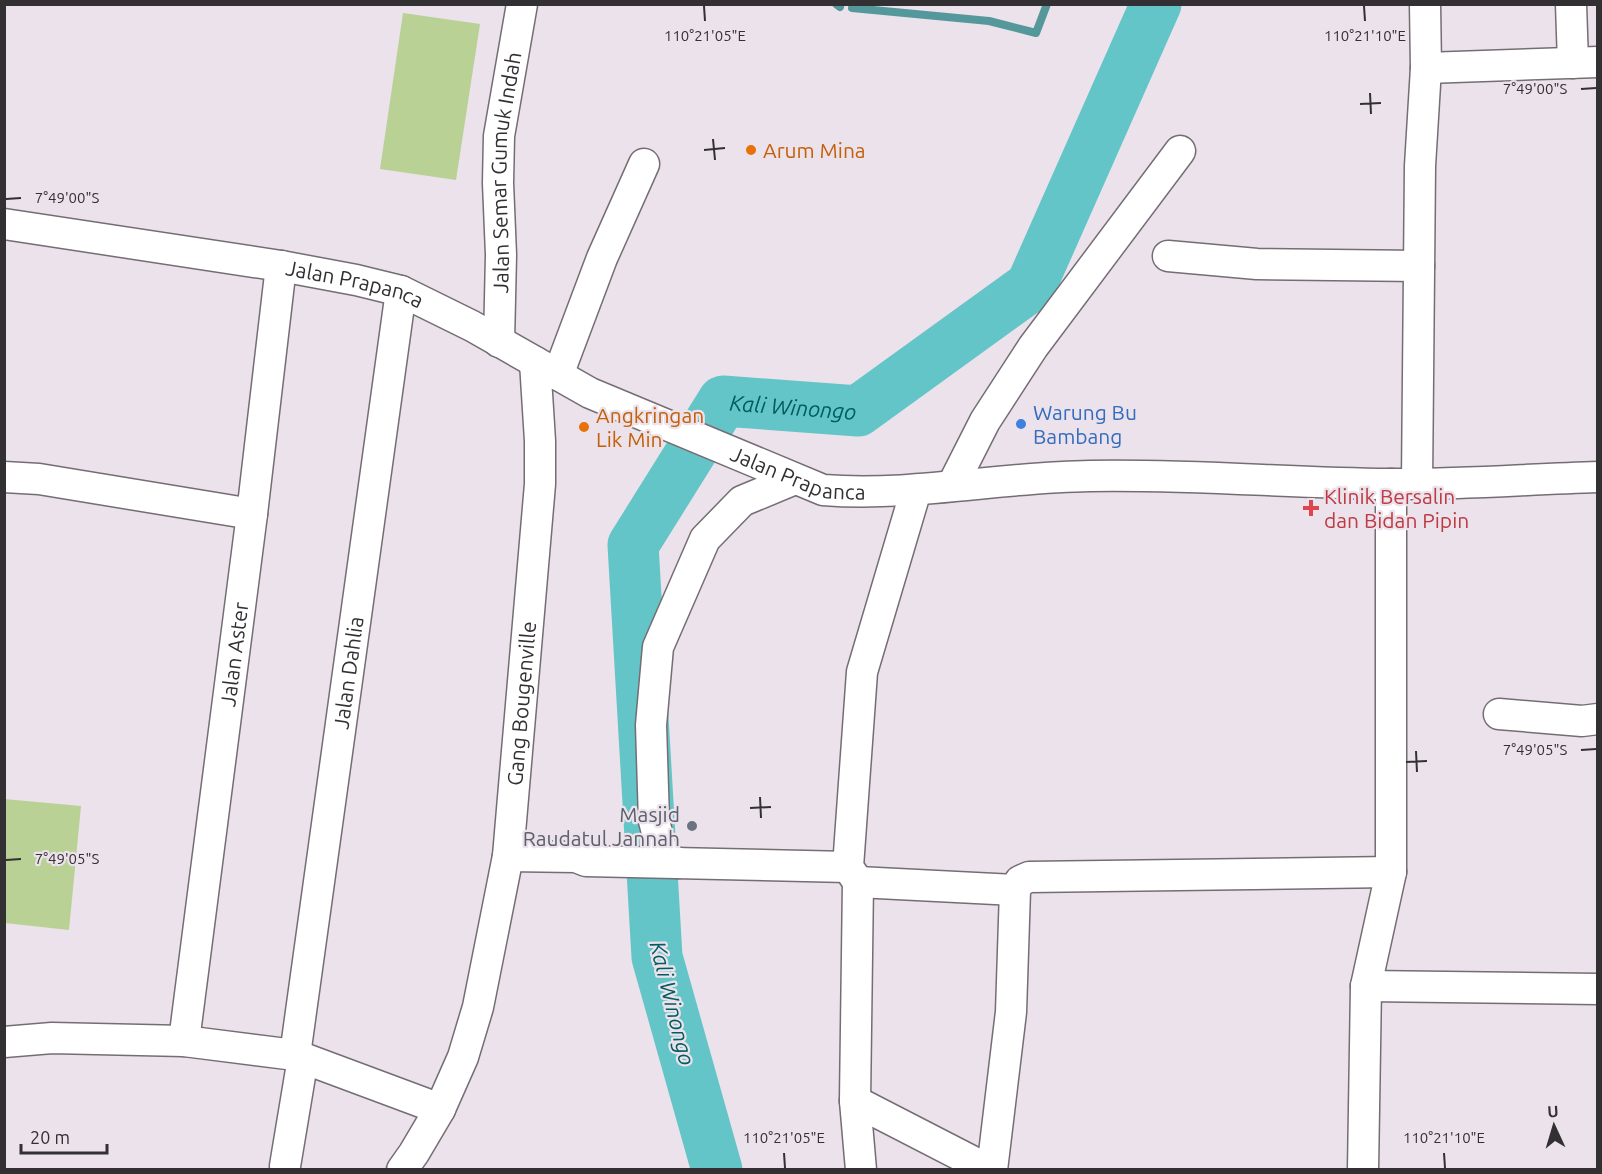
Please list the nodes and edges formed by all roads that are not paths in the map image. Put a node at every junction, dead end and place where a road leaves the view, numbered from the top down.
1 (522, 4) edge
2 (1425, 4) edge
3 (1571, 4) edge
4 (1585, 63) edge
5 (1425, 68) junction
6 (1180, 151) dead end
7 (644, 164) dead end
8 (4, 224) edge
9 (1168, 256) dead end
10 (281, 266) junction
11 (1419, 266) junction
12 (401, 291) junction
13 (499, 342) junction
14 (546, 369) junction
15 (4, 477) edge
16 (1598, 477) edge
17 (795, 479) junction
18 (1404, 484) junction
19 (952, 486) junction
20 (916, 490) junction
21 (252, 514) junction
22 (1499, 714) dead end
23 (1598, 719) edge
24 (508, 856) junction
25 (673, 863) junction
26 (1391, 872) junction
27 (853, 874) junction
28 (1015, 890) junction
29 (1366, 986) junction
30 (1598, 989) edge
31 (184, 1041) junction
32 (4, 1042) edge
33 (299, 1057) junction
34 (855, 1101) junction
35 (426, 1104) junction
36 (285, 1166) dead end
37 (402, 1170) edge
38 (861, 1170) edge
39 (991, 1170) edge
40 (1363, 1170) edge

1 - 13 street, Jalan Semar Gumuk Indah
2 - 5 street
3 - 4 street
4 - 5 street
5 - 11 street
6 - 19 street
7 - 14 street
8 - 10 street, Jalan Prapanca
9 - 11 street
10 - 12 street, Jalan Prapanca
10 - 21 street, Jalan Aster
11 - 18 street
12 - 13 street, Jalan Prapanca
12 - 33 street, Jalan Dahlia
13 - 14 street, Jalan Prapanca
14 - 17 street, Jalan Prapanca
14 - 24 street, Gang Bougenville
15 - 21 street
16 - 18 street, Jalan Prapanca
17 - 20 street, Jalan Prapanca
17 - 25 street
18 - 19 street, Jalan Prapanca
18 - 26 street
19 - 20 street, Jalan Prapanca
20 - 27 street
21 - 31 street, Jalan Aster
22 - 23 street
24 - 25 street
24 - 35 street, Gang Bougenville
25 - 27 street
26 - 28 street
26 - 29 street
27 - 28 street
27 - 34 street
28 - 39 street
29 - 30 street
29 - 40 street
31 - 32 street
31 - 33 street
33 - 35 street
33 - 36 street, Jalan Dahlia
34 - 38 street
34 - 39 street
35 - 37 street, Gang Bougenville

